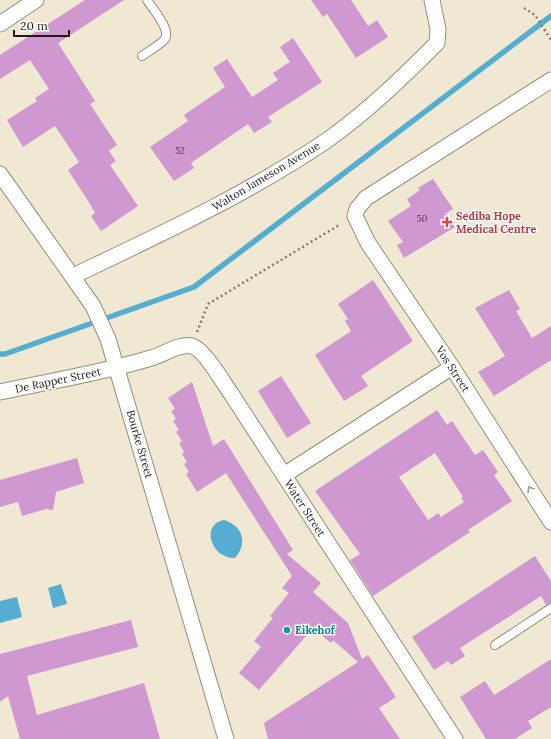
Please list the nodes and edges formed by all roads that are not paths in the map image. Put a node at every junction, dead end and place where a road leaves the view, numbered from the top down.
1 (36, 0) edge
2 (147, 0) edge
3 (432, 0) edge
4 (0, 24) edge
5 (142, 56) dead end
6 (551, 80) edge
7 (0, 174) edge
8 (72, 276) junction
9 (117, 367) junction
10 (452, 367) junction
11 (0, 392) edge
12 (284, 475) junction
13 (551, 522) edge
14 (551, 608) edge
15 (495, 645) dead end
16 (226, 739) edge
17 (455, 739) edge

1 - 4 street
2 - 5 lane
3 - 8 street, Walton Jameson Avenue
6 - 10 street, Vos Street
7 - 8 street, Bourke Street
8 - 9 street, Bourke Street
9 - 11 street, De Rapper Street
9 - 12 street, Water Street
9 - 16 street, Bourke Street
10 - 12 street
13 -> 10 street, Vos Street
12 - 17 street, Water Street
14 - 15 lane

